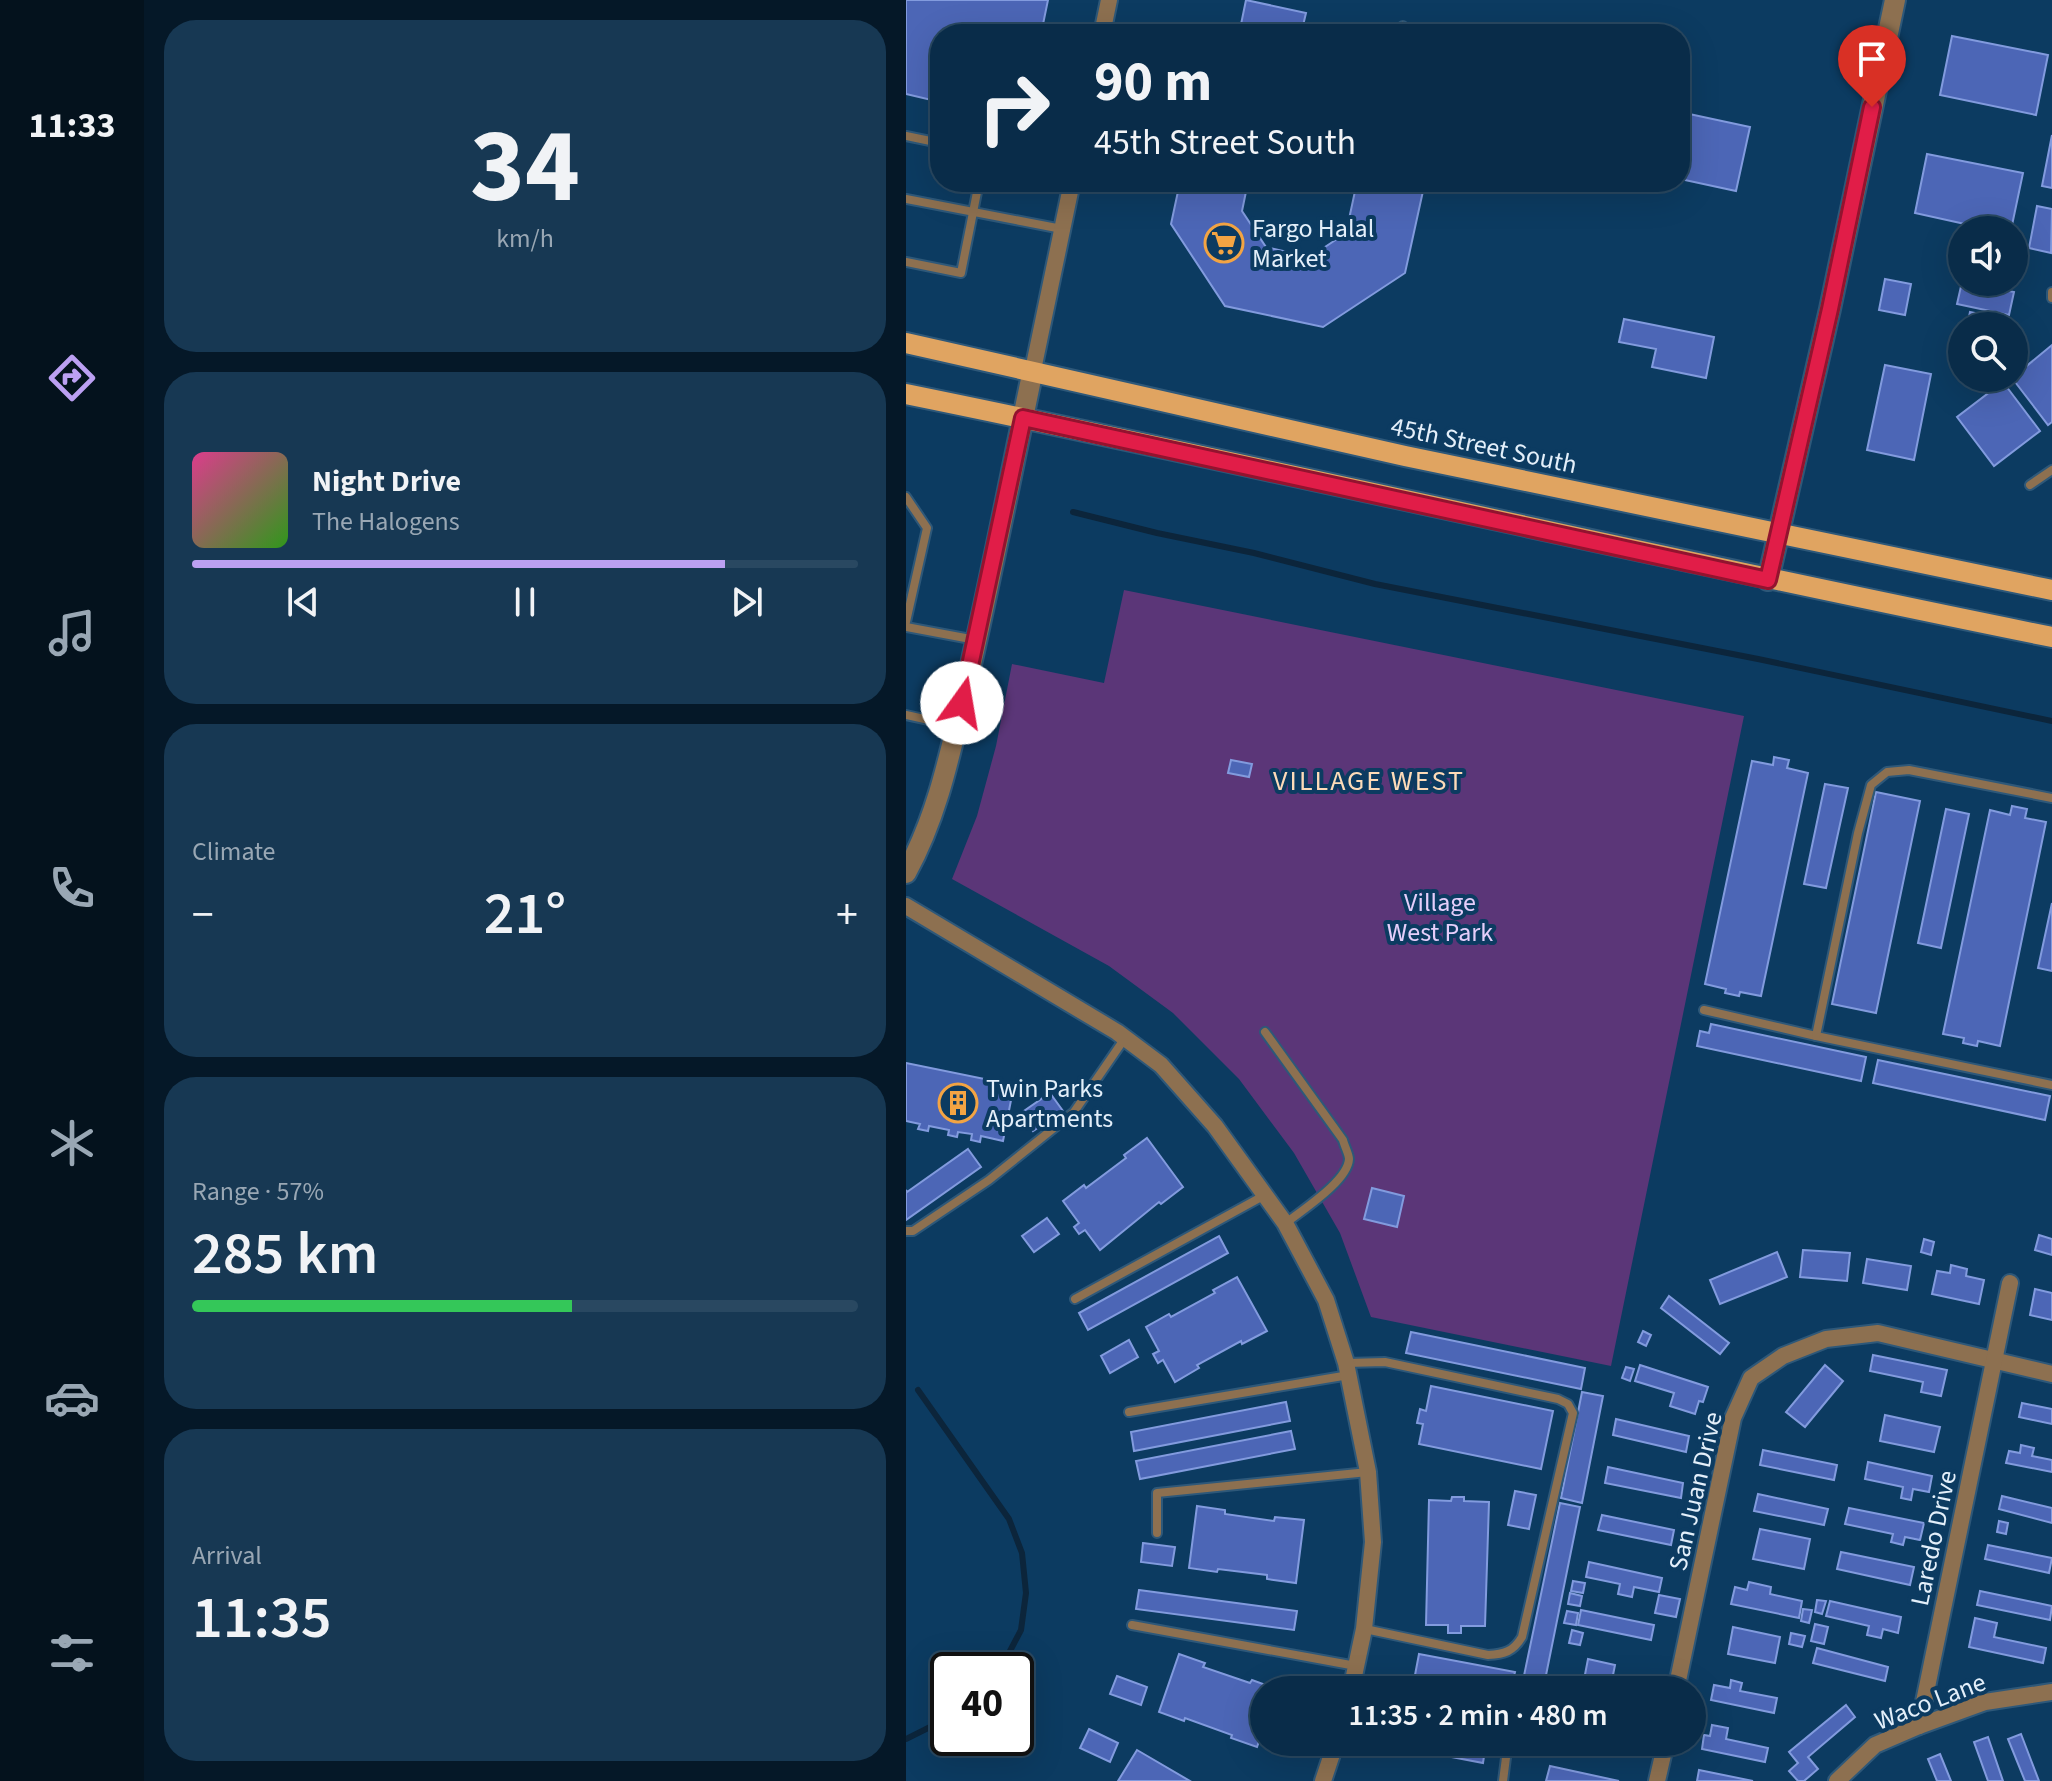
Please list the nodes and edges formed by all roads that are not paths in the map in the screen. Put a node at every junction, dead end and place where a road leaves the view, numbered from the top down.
1 (1109, 0) edge
2 (1895, 0) edge
3 (1104, 24) edge
4 (906, 136) edge
5 (930, 141) edge
6 (977, 192) edge
7 (1070, 192) edge
8 (906, 199) edge
9 (974, 212) junction
10 (1062, 229) junction
11 (906, 262) edge
12 (906, 343) edge
13 (1033, 370) junction
14 (906, 394) edge
15 (1023, 418) junction
16 (2052, 470) edge
17 (2030, 485) dead end
18 (906, 497) edge
19 (1779, 533) junction
20 (1768, 580) junction
21 (906, 584) edge
22 (2052, 590) edge
23 (912, 593) junction
24 (906, 624) edge
25 (2052, 637) edge
26 (976, 640) junction
27 (906, 715) edge
28 (956, 726) junction
29 (2052, 798) edge
30 (906, 873) edge
31 (906, 906) edge
32 (1704, 1010) dead end
33 (1265, 1032) dead end
34 (1816, 1036) junction
35 (1125, 1038) junction
36 (2052, 1085) edge
37 (1266, 1195) junction
38 (1285, 1223) junction
39 (906, 1231) edge
40 (2010, 1283) dead end
41 (1075, 1299) dead end
42 (1994, 1360) junction
43 (1348, 1369) junction
44 (2052, 1374) edge
45 (1129, 1412) dead end
46 (1368, 1472) junction
47 (1157, 1533) dead end
48 (1132, 1625) dead end
49 (1364, 1629) junction
50 (1356, 1666) junction
51 (1354, 1676) edge
52 (1679, 1676) edge
53 (2052, 1692) edge
54 (1919, 1726) junction
55 (1331, 1756) edge
56 (1506, 1756) edge
57 (1663, 1756) edge
58 (1323, 1781) edge
59 (1503, 1781) edge
60 (1657, 1781) edge
61 (1837, 1781) edge

1 - 3 street
2 - 19 street
4 - 5 lane
6 - 9 lane
7 - 10 street
8 - 9 lane
9 - 10 lane
9 - 11 lane
10 - 13 street
12 - 13 main road, 45th Street South
13 - 15 street
13 - 19 main road, 45th Street South
14 - 15 main road
15 - 20 main road
15 - 26 street
16 - 17 lane
18 - 23 lane
19 - 20 street
19 - 22 main road, 45th Street South
20 - 25 main road
21 - 23 lane
23 - 24 lane
24 - 26 lane
26 - 28 street
27 - 28 lane
28 - 30 street
29 - 34 lane
31 - 35 street
32 - 34 lane
33 - 38 lane
34 - 36 lane
35 - 37 street
35 - 39 lane
37 - 38 street
37 - 41 lane
38 - 43 street
40 - 42 street, Laredo Drive
42 - 44 street, San Juan Drive
42 - 52 street, San Juan Drive
42 - 54 street, Laredo Drive
43 - 45 lane
43 - 46 street
43 - 49 lane
46 - 47 lane
46 - 49 street
48 - 50 lane
49 - 50 street
50 - 51 street
53 - 54 street, Waco Lane
54 - 61 street, Waco Lane
55 - 58 street
56 - 59 lane
57 - 60 street

